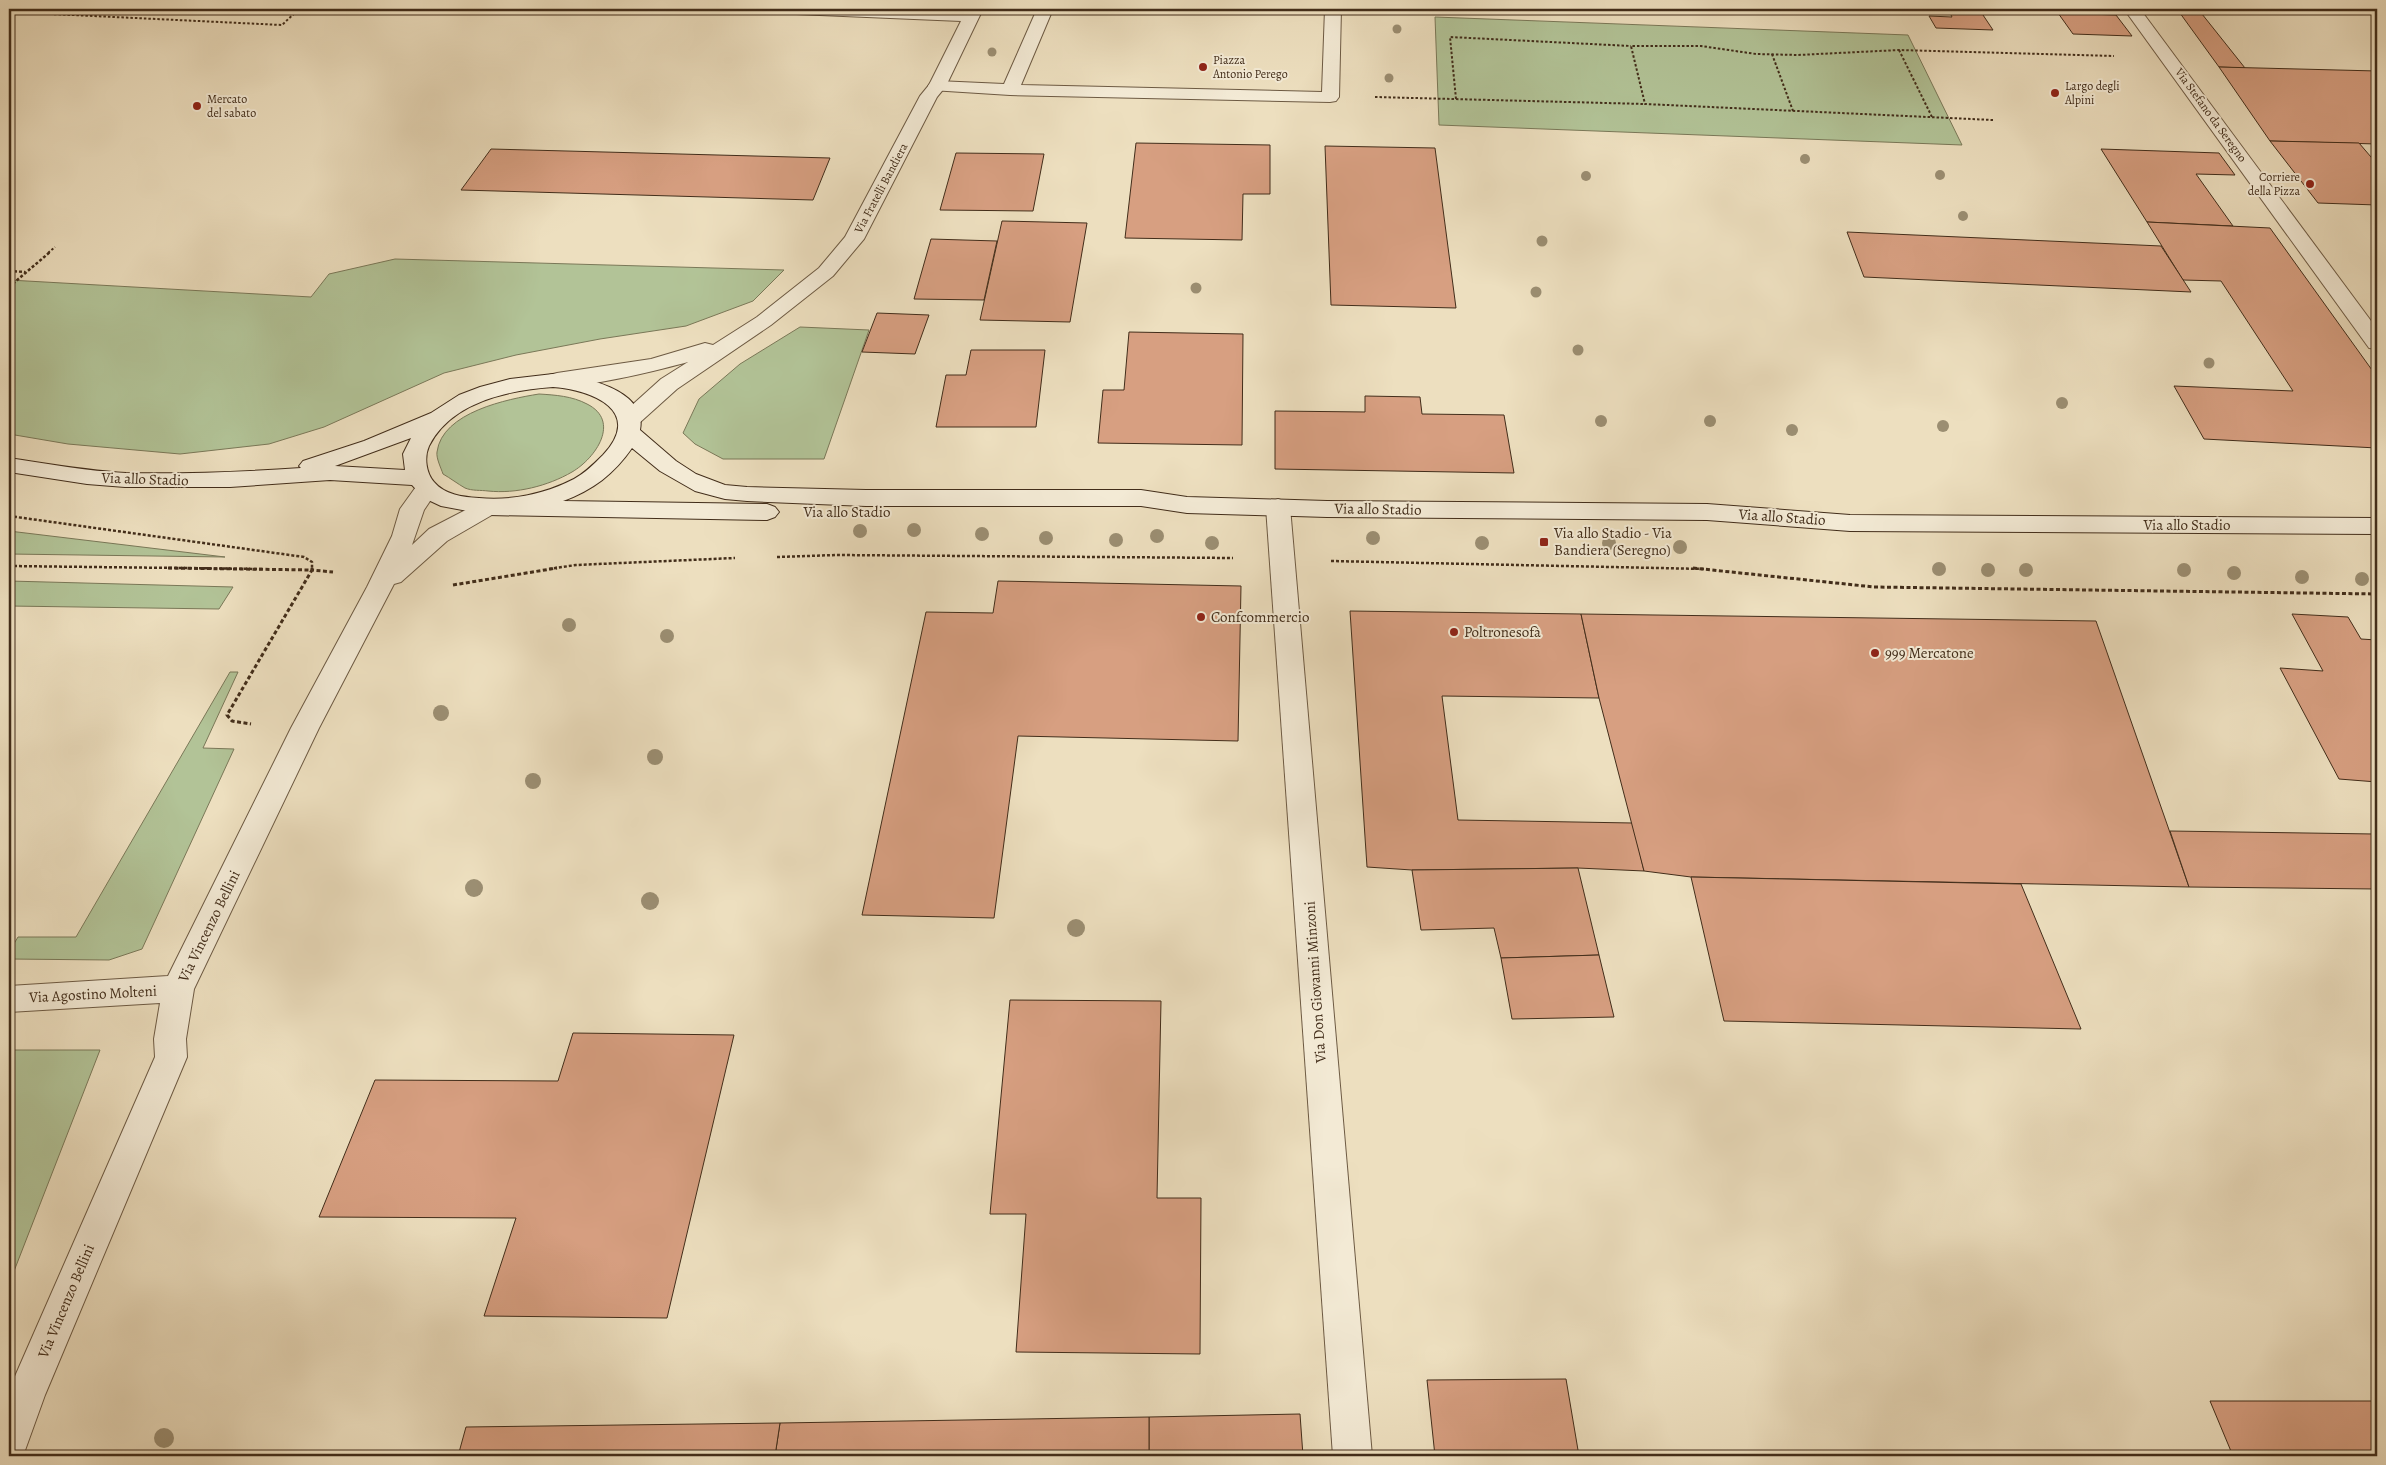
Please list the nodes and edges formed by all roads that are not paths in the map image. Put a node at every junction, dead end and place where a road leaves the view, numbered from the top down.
1 (796, 9) edge
2 (1045, 9) edge
3 (1333, 9) edge
4 (2132, 9) edge
5 (972, 13) edge
6 (937, 86) junction
7 (1010, 90) junction
8 (746, 332) junction
9 (2377, 343) edge
10 (558, 380) junction
11 (436, 419) junction
12 (628, 426) junction
13 (9, 465) edge
14 (281, 476) junction
15 (422, 484) junction
16 (1187, 505) junction
17 (498, 507) junction
18 (1278, 508) junction
19 (2377, 526) edge
20 (380, 587) junction
21 (178, 989) junction
22 (9, 999) edge
23 (9, 1444) edge
24 (1353, 1456) edge

1 - 5 street
2 - 7 street
3 - 7 street
4 - 9 street, Via Stefano da Seregno
5 - 6 street, Via Fratelli Bandiera
6 - 7 street
6 - 8 street, Via Fratelli Bandiera
8 - 10 street, Via Fratelli Bandiera
8 - 12 street, Via Fratelli Bandiera
10 - 11 street, Via allo Stadio
10 - 12 street, Via allo Stadio
11 - 14 street, Via allo Stadio
11 - 15 street, Via allo Stadio
12 - 16 street, Via allo Stadio
12 - 17 street, Via allo Stadio
13 - 14 street, Via allo Stadio
14 - 15 street, Via allo Stadio
15 - 17 street, Via allo Stadio
15 - 20 street, Via Vincenzo Bellini
16 - 17 street, Via allo Stadio
16 - 18 street, Via allo Stadio
17 - 20 street, Via Vincenzo Bellini
18 - 19 street, Via allo Stadio
18 - 24 street, Via Don Giovanni Minzoni
20 - 21 street, Via Vincenzo Bellini
21 - 22 street, Via Agostino Molteni
21 - 23 street, Via Vincenzo Bellini

